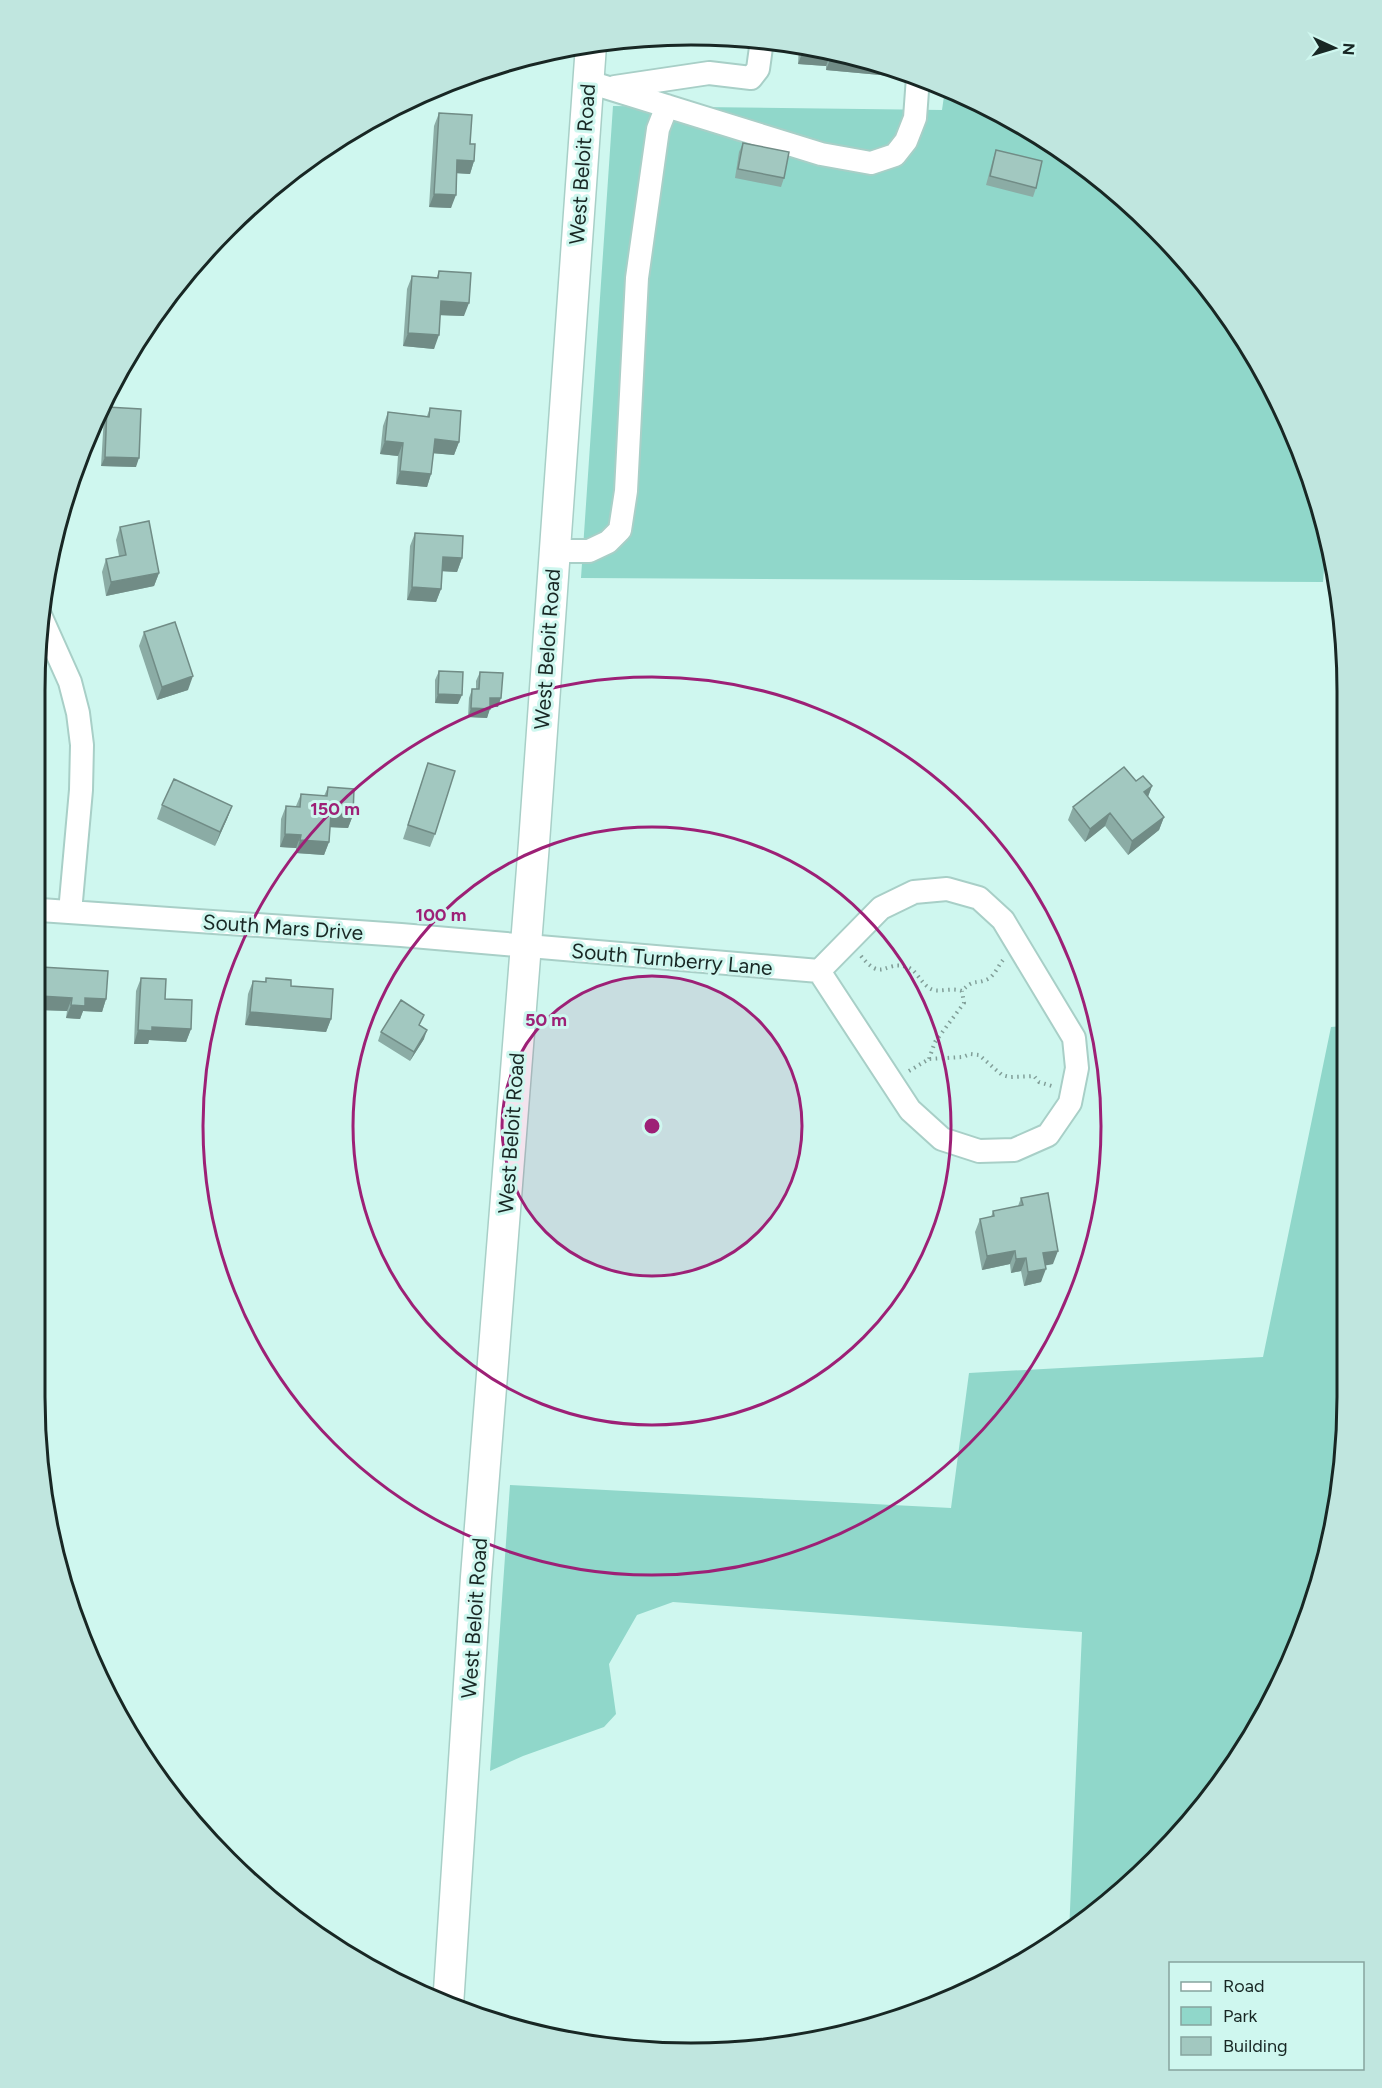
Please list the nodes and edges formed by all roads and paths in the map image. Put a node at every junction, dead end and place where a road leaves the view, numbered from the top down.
1 (761, 49) edge
2 (592, 53) edge
3 (598, 85) junction
4 (917, 86) edge
5 (667, 106) junction
6 (554, 551) junction
7 (48, 633) edge
8 (45, 910) edge
9 (70, 912) junction
10 (526, 946) junction
11 (842, 948) junction
12 (1020, 949) junction
13 (819, 971) junction
14 (962, 991) junction
15 (929, 1059) junction
16 (895, 1088) junction
17 (1072, 1091) junction
18 (449, 1996) edge

1 - 3 street
2 - 3 main road, West Beloit Road
3 - 5 street
3 - 6 main road, West Beloit Road
4 - 5 street
5 - 6 street
6 - 10 main road, West Beloit Road
7 - 9 street
8 - 9 street, South Mars Drive
9 - 10 street, South Mars Drive
10 - 13 street, South Turnberry Lane
10 - 18 main road, West Beloit Road
11 - 12 street
11 - 13 street
11 - 14 path
12 - 14 path
12 - 17 street
13 - 16 street
14 - 15 path
15 - 16 path
15 - 17 path
16 - 17 street

